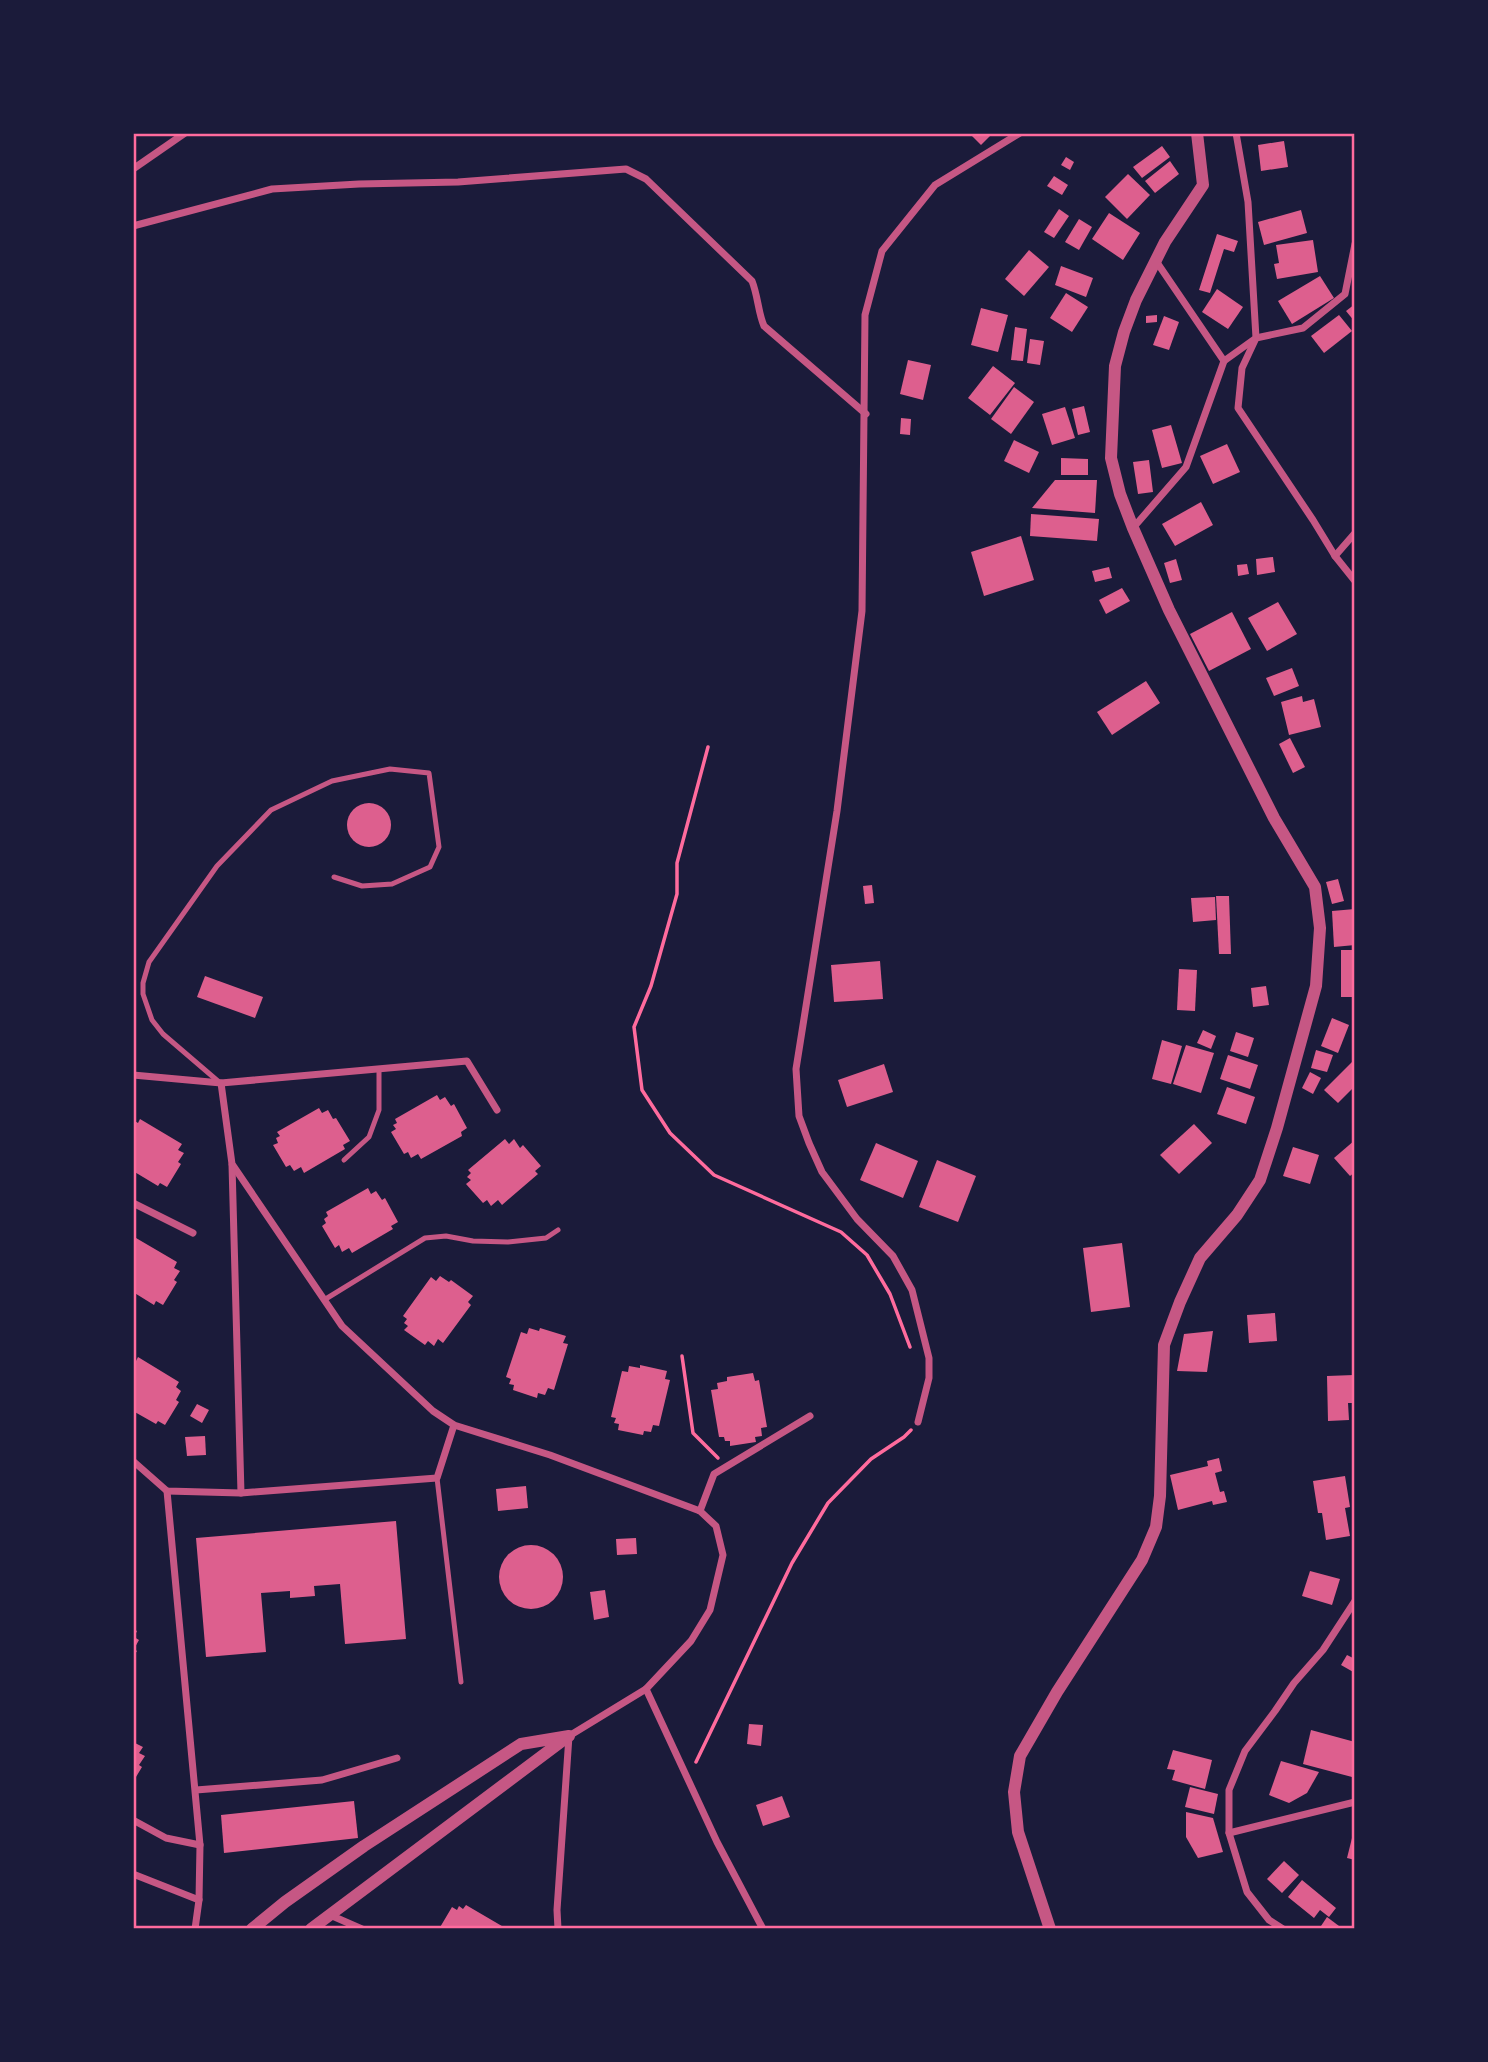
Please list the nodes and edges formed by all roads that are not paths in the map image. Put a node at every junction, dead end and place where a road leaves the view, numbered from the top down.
1 (185, 133) edge
2 (1020, 133) edge
3 (1196, 133) edge
4 (1236, 133) edge
5 (133, 169) edge
6 (133, 226) edge
7 (1355, 244) edge
8 (1156, 261) junction
9 (1256, 338) junction
10 (1224, 362) junction
11 (866, 414) junction
12 (1133, 528) junction
13 (1355, 533) edge
14 (1335, 556) junction
15 (1355, 581) edge
16 (334, 877) dead end
17 (379, 1069) junction
18 (133, 1075) edge
19 (221, 1083) junction
20 (497, 1110) dead end
21 (344, 1160) dead end
22 (232, 1164) junction
23 (133, 1203) edge
24 (558, 1230) dead end
25 (193, 1233) dead end
26 (324, 1300) junction
27 (810, 1416) dead end
28 (918, 1422) road end
29 (454, 1425) junction
30 (133, 1461) edge
31 (437, 1478) junction
32 (167, 1491) junction
33 (241, 1493) junction
34 (700, 1511) junction
35 (1355, 1601) edge
36 (461, 1682) dead end
37 (646, 1689) junction
38 (569, 1736) junction
39 (397, 1758) dead end
40 (196, 1790) junction
41 (1355, 1802) edge
42 (133, 1820) edge
43 (1228, 1833) junction
44 (200, 1845) junction
45 (133, 1874) edge
46 (199, 1900) junction
47 (330, 1915) junction
48 (195, 1929) edge
49 (252, 1929) edge
50 (311, 1929) edge
51 (362, 1929) edge
52 (558, 1929) edge
53 (763, 1929) edge
54 (1050, 1929) edge
55 (1283, 1929) edge

1 - 5 street
2 - 11 street
3 - 8 street
4 - 9 street
6 - 11 street
7 - 9 street
8 - 10 street
8 - 12 street
9 - 10 street
9 - 14 street
10 - 12 street
11 - 28 street
12 - 54 street
13 - 14 street
14 - 15 street
16 - 19 lane
17 - 19 street
17 - 20 street
17 - 21 lane
18 - 19 street
19 - 22 street
22 - 26 street
22 - 33 street
23 - 25 street
24 - 26 lane
26 - 29 street
27 - 34 street
29 - 31 street
29 - 34 street
30 - 32 street
31 - 33 street
31 - 36 lane
32 - 33 street
32 - 40 street
34 - 37 street
35 - 43 street
37 - 38 street
37 - 53 street
38 - 47 street
38 - 49 street
38 - 52 street
39 - 40 street
40 - 44 street
41 - 43 street
42 - 44 street
43 - 55 street
44 - 46 street
45 - 46 street
46 - 48 street
47 - 50 street
47 - 51 street

